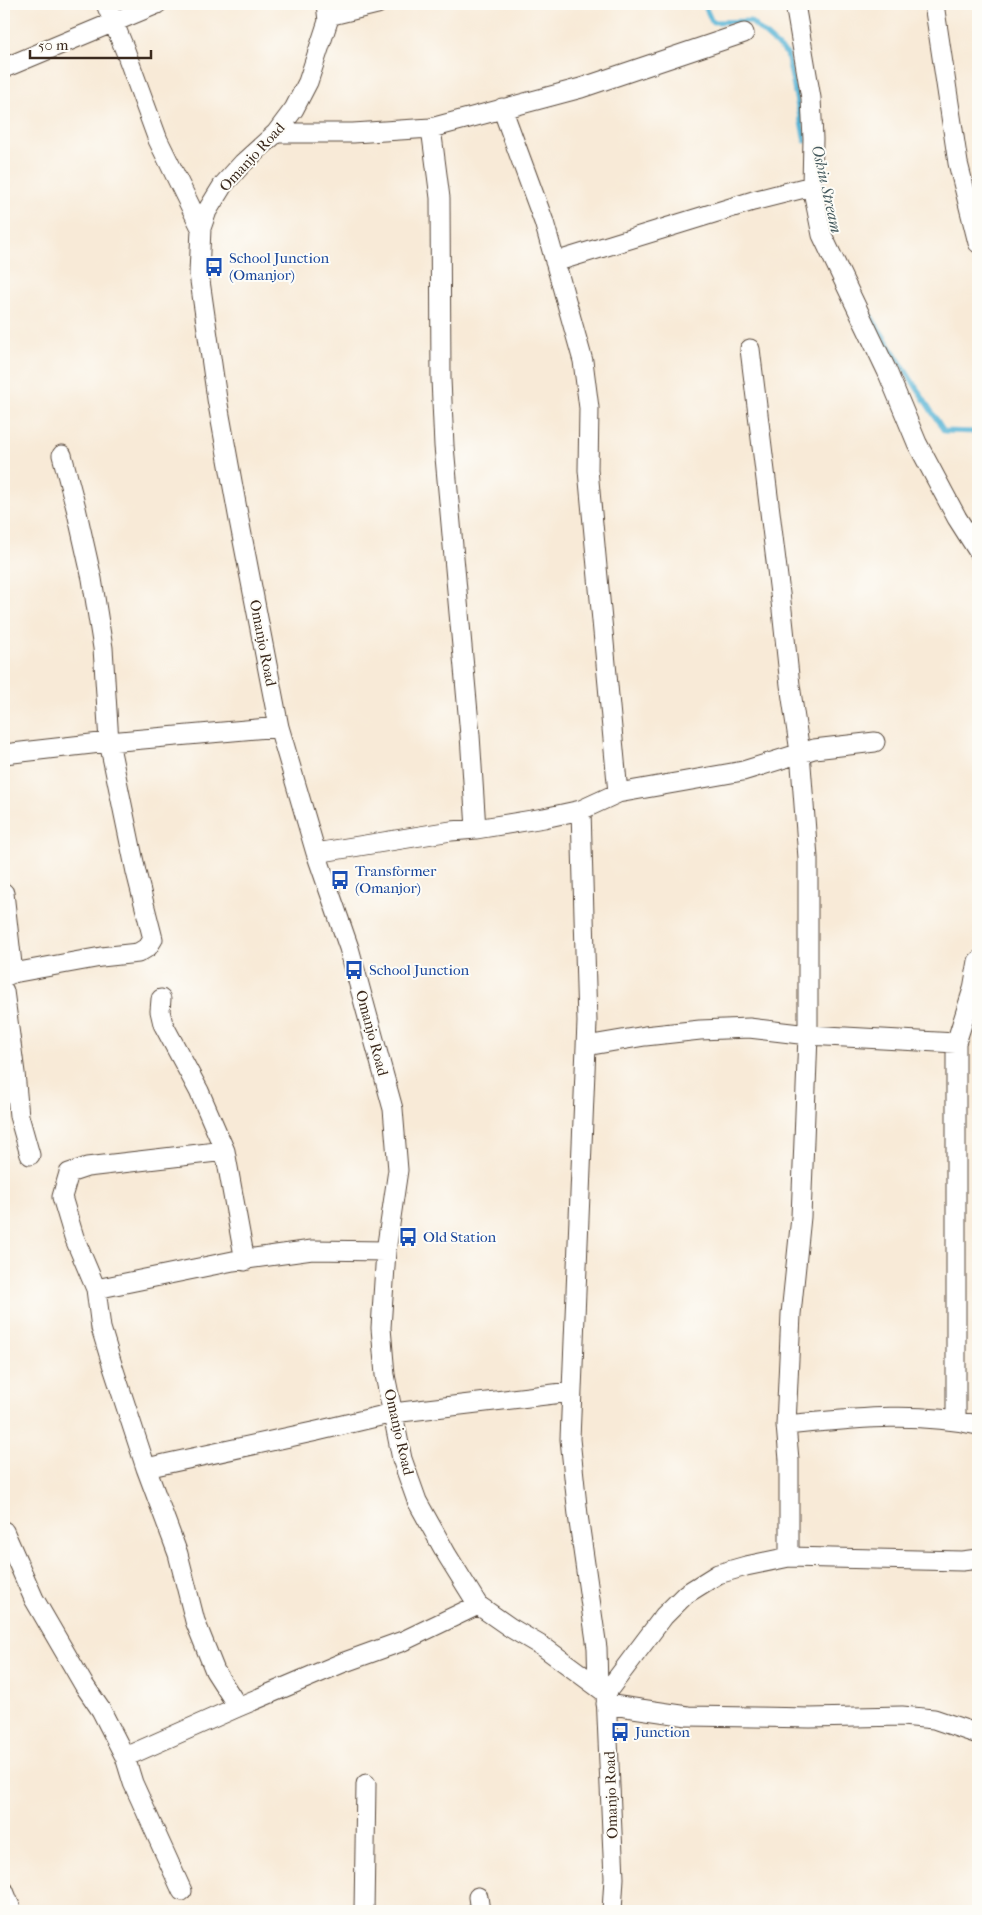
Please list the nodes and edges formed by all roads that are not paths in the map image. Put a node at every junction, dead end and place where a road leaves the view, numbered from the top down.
1 (158, 4) edge
2 (377, 4) edge
3 (795, 4) edge
4 (934, 4) edge
5 (327, 10) edge
6 (110, 12) edge
7 (744, 33) dead end
8 (4, 68) edge
9 (502, 108) junction
10 (431, 128) junction
11 (276, 133) junction
12 (812, 186) junction
13 (202, 228) junction
14 (978, 243) edge
15 (555, 262) junction
16 (750, 349) dead end
17 (62, 455) dead end
18 (978, 552) edge
19 (279, 727) junction
20 (109, 742) junction
21 (875, 742) dead end
22 (800, 752) junction
23 (4, 754) edge
24 (618, 792) junction
25 (581, 810) junction
26 (476, 829) junction
27 (316, 853) junction
28 (4, 893) edge
29 (978, 961) edge
30 (8, 975) edge
31 (4, 991) edge
32 (161, 999) dead end
33 (808, 1036) junction
34 (956, 1043) junction
35 (586, 1046) junction
36 (9, 1074) edge
37 (225, 1151) junction
38 (30, 1155) dead end
39 (386, 1251) junction
40 (245, 1260) junction
41 (96, 1289) junction
42 (571, 1392) junction
43 (393, 1412) junction
44 (956, 1420) junction
45 (786, 1425) junction
46 (978, 1425) edge
47 (146, 1468) junction
48 (4, 1531) edge
49 (790, 1557) junction
50 (978, 1559) edge
51 (478, 1605) junction
52 (604, 1695) junction
53 (238, 1707) junction
54 (978, 1734) edge
55 (125, 1757) junction
56 (366, 1784) dead end
57 (4, 1891) edge
58 (182, 1891) dead end
59 (12, 1911) edge
60 (364, 1911) edge
61 (612, 1911) edge

1 - 6 street
2 - 5 street
3 - 12 street
4 - 14 street
5 - 11 street, Omanjo Road
6 - 8 street
6 - 13 street
7 - 9 street
9 - 10 street
9 - 15 street
10 - 11 street
10 - 26 street
11 - 13 street, Omanjo Road
12 - 15 street
12 - 18 street
13 - 19 street, Omanjo Road
15 - 24 street
16 - 22 street
17 - 20 street
19 - 20 street
19 - 27 street, Omanjo Road
20 - 23 street
20 - 30 street
21 - 22 street
22 - 24 street
22 - 33 street
24 - 25 street
25 - 26 street
25 - 35 street
26 - 27 street
27 - 39 street, Omanjo Road
28 - 30 street
29 - 34 street
31 - 36 street
32 - 37 street
33 - 34 street
33 - 35 street
33 - 45 street
34 - 44 street
35 - 42 street
36 - 38 street
37 - 40 street
37 - 41 street
39 - 40 street
39 - 43 street, Omanjo Road
40 - 41 street
41 - 47 street
42 - 43 street
42 - 52 street
43 - 47 street
43 - 51 street, Omanjo Road
44 - 45 street
44 - 46 street
45 - 49 street
47 - 53 street
48 - 55 street
49 - 50 street
49 - 52 street
51 - 52 street, Omanjo Road
51 - 53 street
52 - 54 street
52 - 61 street, Omanjo Road
53 - 55 street
55 - 58 street
56 - 60 street
57 - 59 street

